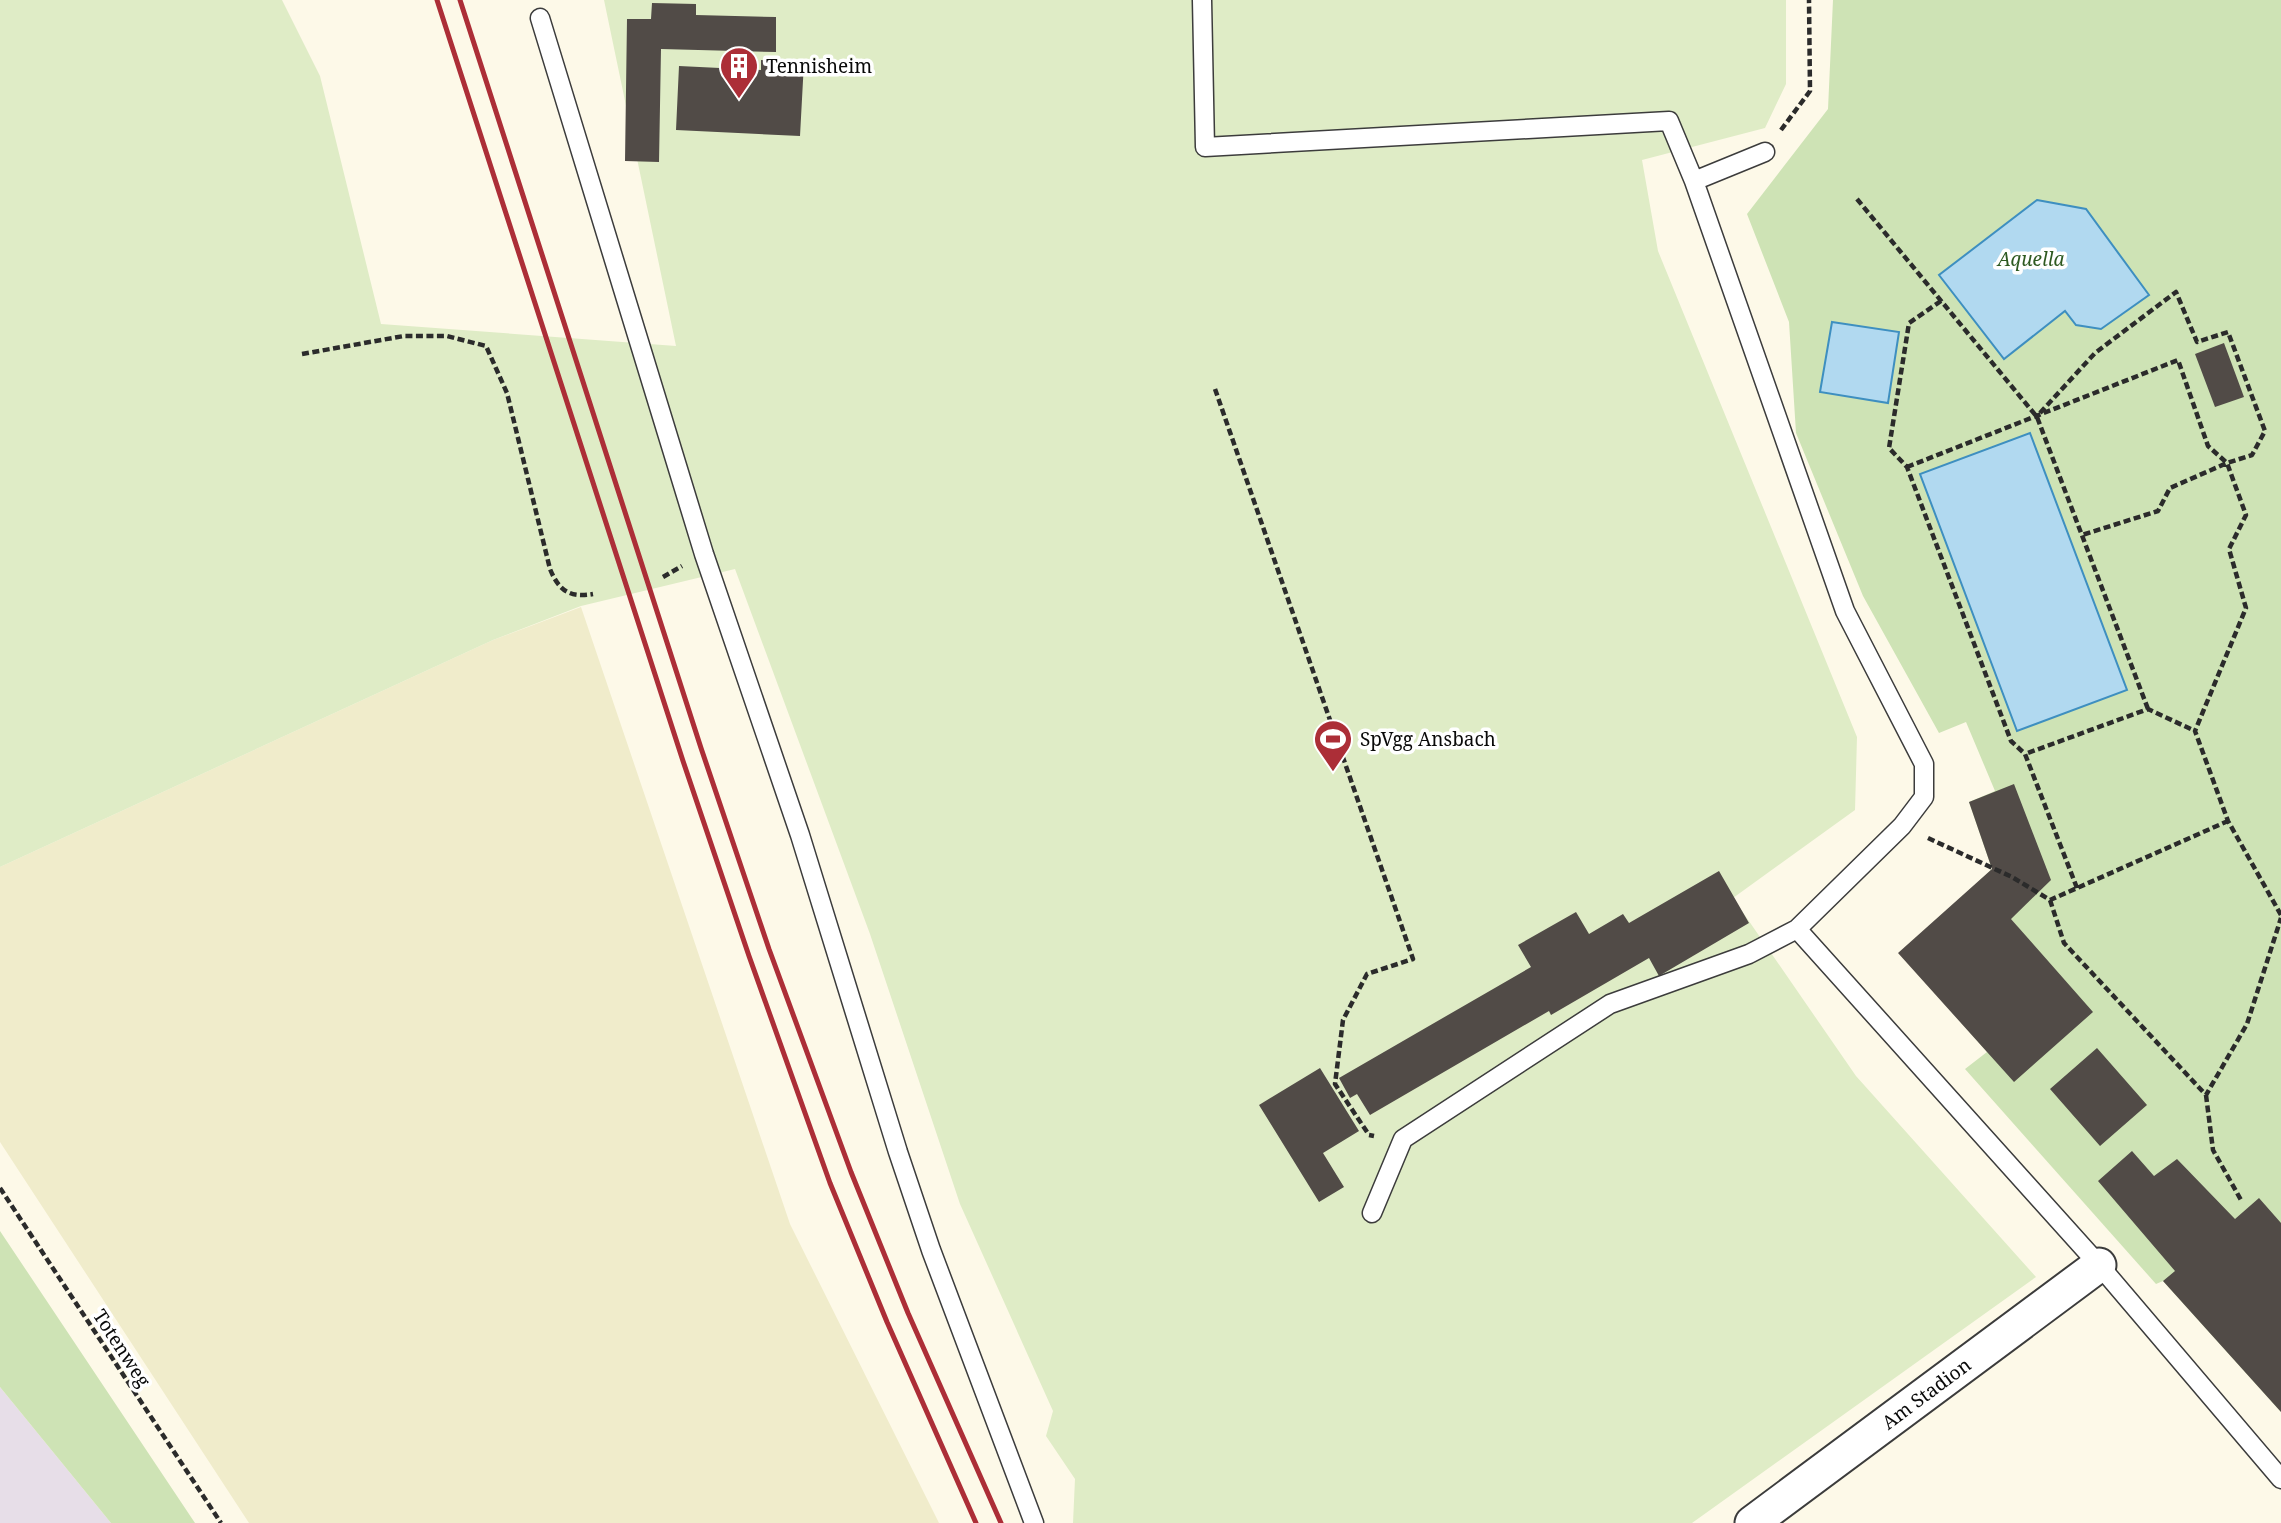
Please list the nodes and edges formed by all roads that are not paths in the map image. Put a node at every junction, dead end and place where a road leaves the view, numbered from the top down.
1 (1202, 0) edge
2 (540, 18) dead end
3 (1765, 152) road end
4 (1694, 181) junction
5 (1797, 929) junction
6 (1373, 1213) dead end
7 (2099, 1265) junction
8 (2281, 1479) edge
9 (1034, 1523) edge
10 (1752, 1523) edge

1 - 4 lane
2 - 9 lane
3 - 4 lane
4 - 5 lane
5 - 6 lane
5 - 7 lane
7 - 8 lane
7 - 10 street, Am Stadion

